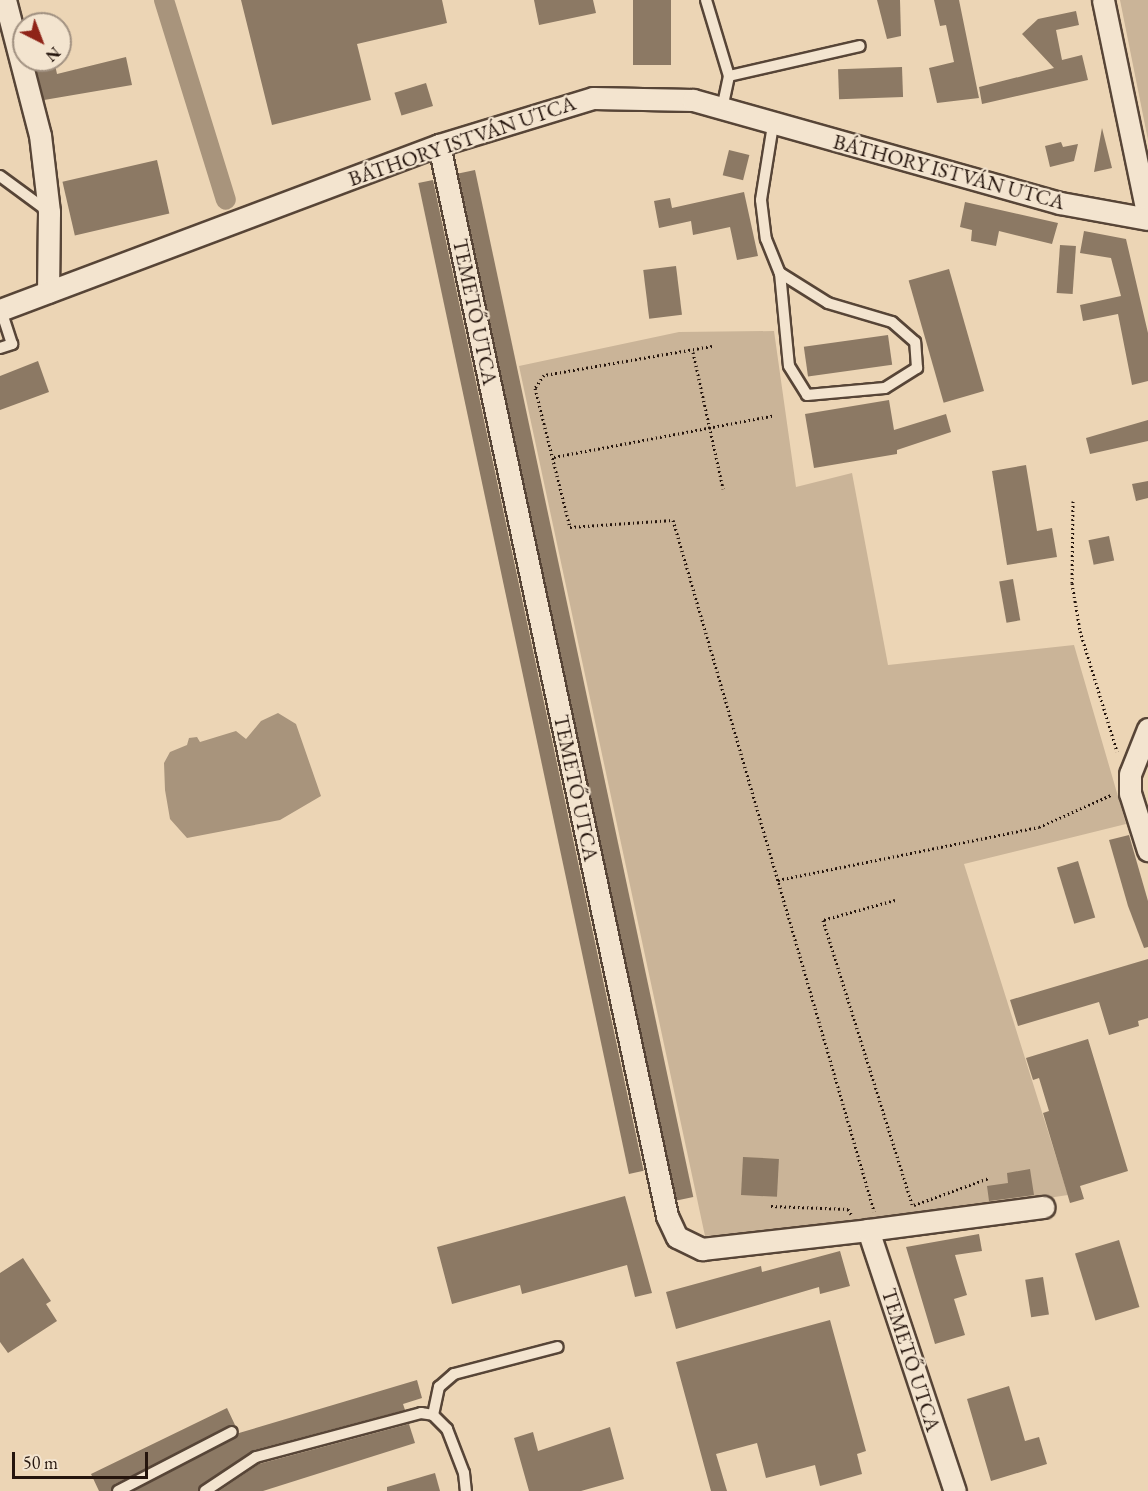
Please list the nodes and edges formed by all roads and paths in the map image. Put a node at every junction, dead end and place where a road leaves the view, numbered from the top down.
1 (5, 0) edge
2 (706, 0) edge
3 (1103, 0) edge
4 (860, 46) dead end
5 (729, 76) junction
6 (722, 110) junction
7 (773, 125) junction
8 (439, 146) junction
9 (0, 176) edge
10 (49, 212) junction
11 (1148, 218) edge
12 (780, 273) junction
13 (48, 292) junction
14 (0, 310) edge
15 (712, 346) dead end
16 (0, 348) edge
17 (693, 352) junction
18 (772, 416) dead end
19 (709, 428) junction
20 (554, 458) junction
21 (723, 489) dead end
22 (1073, 501) dead end
23 (1148, 729) edge
24 (1120, 760) dead end
25 (1130, 793) junction
26 (1148, 850) edge
27 (778, 880) junction
28 (895, 900) dead end
29 (989, 1178) dead end
30 (771, 1206) dead end
31 (913, 1206) junction
32 (1042, 1207) dead end
33 (909, 1211) dead end
34 (868, 1224) junction
35 (558, 1347) dead end
36 (433, 1415) junction
37 (232, 1432) dead end
38 (118, 1491) edge
39 (205, 1491) edge
40 (466, 1491) edge
41 (955, 1491) edge

1 - 10 street
2 - 5 lane
3 - 11 street
4 - 5 lane
5 - 6 lane
6 - 7 street, BÁTHORY ISTVÁN UTCA
6 - 8 street, BÁTHORY ISTVÁN UTCA
7 - 11 street, BÁTHORY ISTVÁN UTCA
7 - 12 lane
8 - 13 street, BÁTHORY ISTVÁN UTCA
8 - 34 street, TEMETŐ UTCA
9 - 10 lane
10 - 13 street
12 - 12 lane
13 - 14 street, BÁTHORY ISTVÁN UTCA
14 - 16 lane
15 - 17 path
17 - 19 path
17 - 20 path
18 - 19 path
19 - 20 path
19 - 21 path
20 - 27 path
22 - 24 path
23 - 25 street
25 - 26 street
25 - 27 path
27 - 34 path
28 - 31 path
29 - 31 path
30 - 34 path
31 - 33 path
32 - 34 street, TEMETŐ UTCA
34 - 41 street, TEMETŐ UTCA
35 - 36 lane
36 - 39 lane
36 - 40 lane
37 - 38 lane

